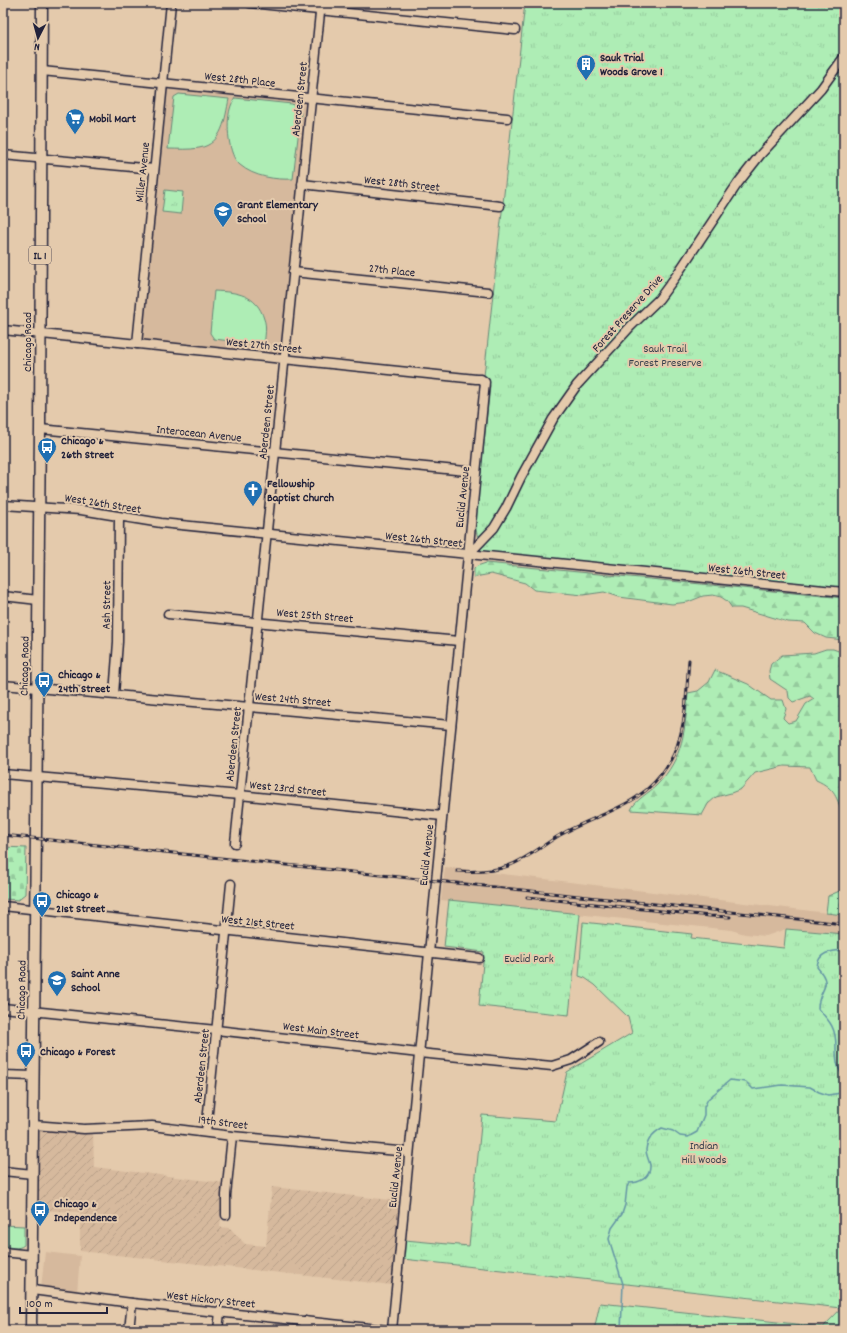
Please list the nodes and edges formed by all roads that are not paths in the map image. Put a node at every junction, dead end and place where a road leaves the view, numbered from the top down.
1 (42, 3) edge
2 (170, 3) edge
3 (250, 3) edge
4 (320, 7) edge
5 (515, 30) dead end
6 (844, 57) edge
7 (42, 71) junction
8 (163, 83) junction
9 (311, 98) junction
10 (507, 118) dead end
11 (3, 155) edge
12 (41, 158) junction
13 (154, 170) junction
14 (302, 184) junction
15 (500, 206) dead end
16 (293, 272) junction
17 (488, 292) dead end
18 (3, 330) edge
19 (39, 334) junction
20 (137, 344) junction
21 (284, 359) junction
22 (485, 382) joint
23 (40, 429) junction
24 (275, 452) junction
25 (476, 472) junction
26 (3, 505) edge
27 (39, 507) junction
28 (119, 517) junction
29 (266, 534) junction
30 (468, 555) junction
31 (844, 592) edge
32 (3, 596) edge
33 (38, 600) junction
34 (168, 614) dead end
35 (258, 622) junction
36 (459, 641) junction
37 (3, 685) edge
38 (37, 688) junction
39 (114, 694) junction
40 (249, 707) junction
41 (451, 725) junction
42 (3, 774) edge
43 (36, 777) junction
44 (240, 795) junction
45 (442, 816) junction
46 (235, 843) dead end
47 (231, 884) dead end
48 (3, 906) edge
49 (35, 909) junction
50 (226, 931) junction
51 (429, 952) junction
52 (479, 958) dead end
53 (3, 1008) edge
54 (34, 1011) junction
55 (216, 1030) junction
56 (599, 1042) dead end
57 (419, 1053) junction
58 (3, 1074) edge
59 (34, 1076) junction
60 (33, 1125) junction
61 (206, 1132) junction
62 (232, 1136) junction
63 (409, 1152) junction
64 (3, 1171) edge
65 (33, 1174) junction
66 (226, 1214) dead end
67 (3, 1252) edge
68 (32, 1256) junction
69 (32, 1290) junction
70 (132, 1303) junction
71 (220, 1312) junction
72 (305, 1321) junction
73 (31, 1330) edge
74 (129, 1330) edge
75 (218, 1330) edge
76 (304, 1330) edge
77 (388, 1330) edge
78 (392, 1330) edge

1 - 7 main road, Chicago Road / IL 1
2 - 8 street, Miller Avenue
3 - 4 street
4 - 5 street
4 - 9 street, Aberdeen Street
6 - 30 street, Forest Preserve Drive
7 - 8 street, West 28th Place
7 - 12 main road, Chicago Road / IL 1
8 - 9 street, West 28th Place
8 - 13 street, Miller Avenue
9 - 10 street, West 28th Place
9 - 14 street, Aberdeen Street
11 - 12 street
12 - 13 street
12 - 19 main road, Chicago Road / IL 1
13 - 20 street, Miller Avenue
14 - 15 street, West 28th Street
14 - 16 street, Aberdeen Street
16 - 17 street, 27th Place
16 - 21 street, Aberdeen Street
18 - 19 street, West 27th Street
19 - 20 street, West 27th Street
19 - 23 main road, Chicago Road / IL 1
20 - 21 street, West 27th Street
21 - 22 street, West 27th Street
21 - 24 street, Aberdeen Street
22 - 25 street, Euclid Avenue
23 - 24 street, Interocean Avenue
23 - 27 main road, Chicago Road / IL 1
24 - 25 street, Interocean Avenue
24 - 29 street, Aberdeen Street
25 - 30 street, Euclid Avenue
26 - 27 street, West 26th Street
27 - 28 street, West 26th Street
27 - 33 main road, Chicago Road / IL 1
28 - 29 street, West 26th Street
28 - 39 street, Ash Street
29 - 30 street, West 26th Street
29 - 35 street, Aberdeen Street
30 - 31 street, West 26th Street
30 - 36 street, Euclid Avenue
32 - 33 street
33 - 38 main road, Chicago Road / IL 1
34 - 35 street, West 25th Street
35 - 36 street, West 25th Street
35 - 40 street, Aberdeen Street
36 - 41 street, Euclid Avenue
37 - 38 street, West 24th Street
38 - 39 street, West 24th Street
38 - 43 main road, Chicago Road / IL 1
39 - 40 street, West 24th Street
40 - 41 street, West 24th Street
40 - 44 street, Aberdeen Street
41 - 45 street, Euclid Avenue
42 - 43 street, West 23rd Street
43 - 44 street, West 23rd Street
43 - 49 main road, Chicago Road / IL 1
44 - 45 street, West 23rd Street
44 - 46 street, Aberdeen Street
45 - 51 street, Euclid Avenue
47 - 50 street, Aberdeen Street
48 - 49 street, West 21st Street
49 - 50 street, West 21st Street
49 - 54 main road, Chicago Road / IL 1
50 - 51 street, West 21st Street
50 - 55 street, Aberdeen Street
51 - 52 street, West 21st Street
51 - 57 street, Euclid Avenue
53 - 54 street, West Main Street
54 - 55 street, West Main Street
54 - 59 main road, Chicago Road / IL 1
55 - 57 street, West Main Street
55 - 61 street, Aberdeen Street
56 - 57 street, West Main Street
57 - 63 street, Euclid Avenue
58 - 59 street
59 - 60 main road, Chicago Road / IL 1
60 - 61 street, 19th Street
60 - 65 main road, Chicago Road / IL 1
61 - 62 street, 19th Street
62 - 63 street, 19th Street
62 - 66 street
63 - 78 street, Euclid Avenue
64 - 65 street
65 - 68 main road, Chicago Road / IL 1
67 - 68 street
68 - 69 main road, Chicago Road / IL 1
69 - 70 street, West Hickory Street
69 - 73 main road, Chicago Road / IL 1
70 - 71 street, West Hickory Street
70 - 74 street
71 - 72 street, West Hickory Street
71 - 75 street
72 - 76 street
72 - 77 street, West Hickory Street

